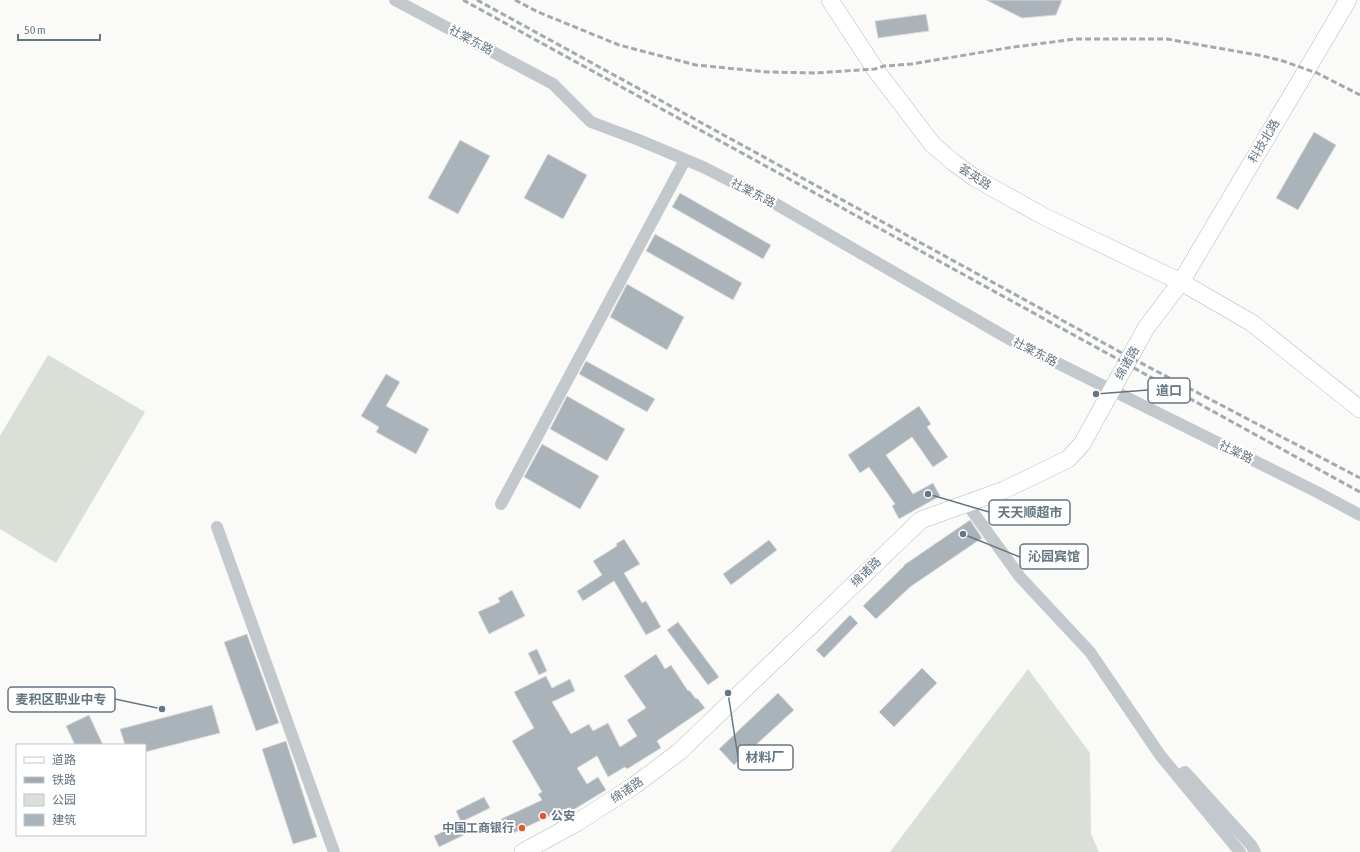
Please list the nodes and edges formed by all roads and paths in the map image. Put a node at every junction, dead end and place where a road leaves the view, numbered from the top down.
1 (395, 0) edge
2 (830, 0) edge
3 (1348, 0) edge
4 (685, 160) junction
5 (1180, 282) junction
6 (1112, 391) junction
7 (1360, 409) edge
8 (501, 504) dead end
9 (967, 504) junction
10 (1360, 515) edge
11 (217, 527) dead end
12 (1178, 777) junction
13 (334, 852) edge
14 (523, 852) edge
15 (1240, 852) edge
16 (1255, 852) edge

1 - 4 street, 社棠东路
2 - 5 street, 荟英路
3 - 5 street, 科技北路
4 - 6 street, 社棠东路
4 - 8 street
5 - 6 street, 绵诸路
5 - 7 street, 荟英路
6 - 9 street, 绵诸路
6 - 10 street, 社棠路
9 - 12 street
9 - 14 street, 绵诸路
11 - 13 street
12 - 15 street
12 - 16 street

